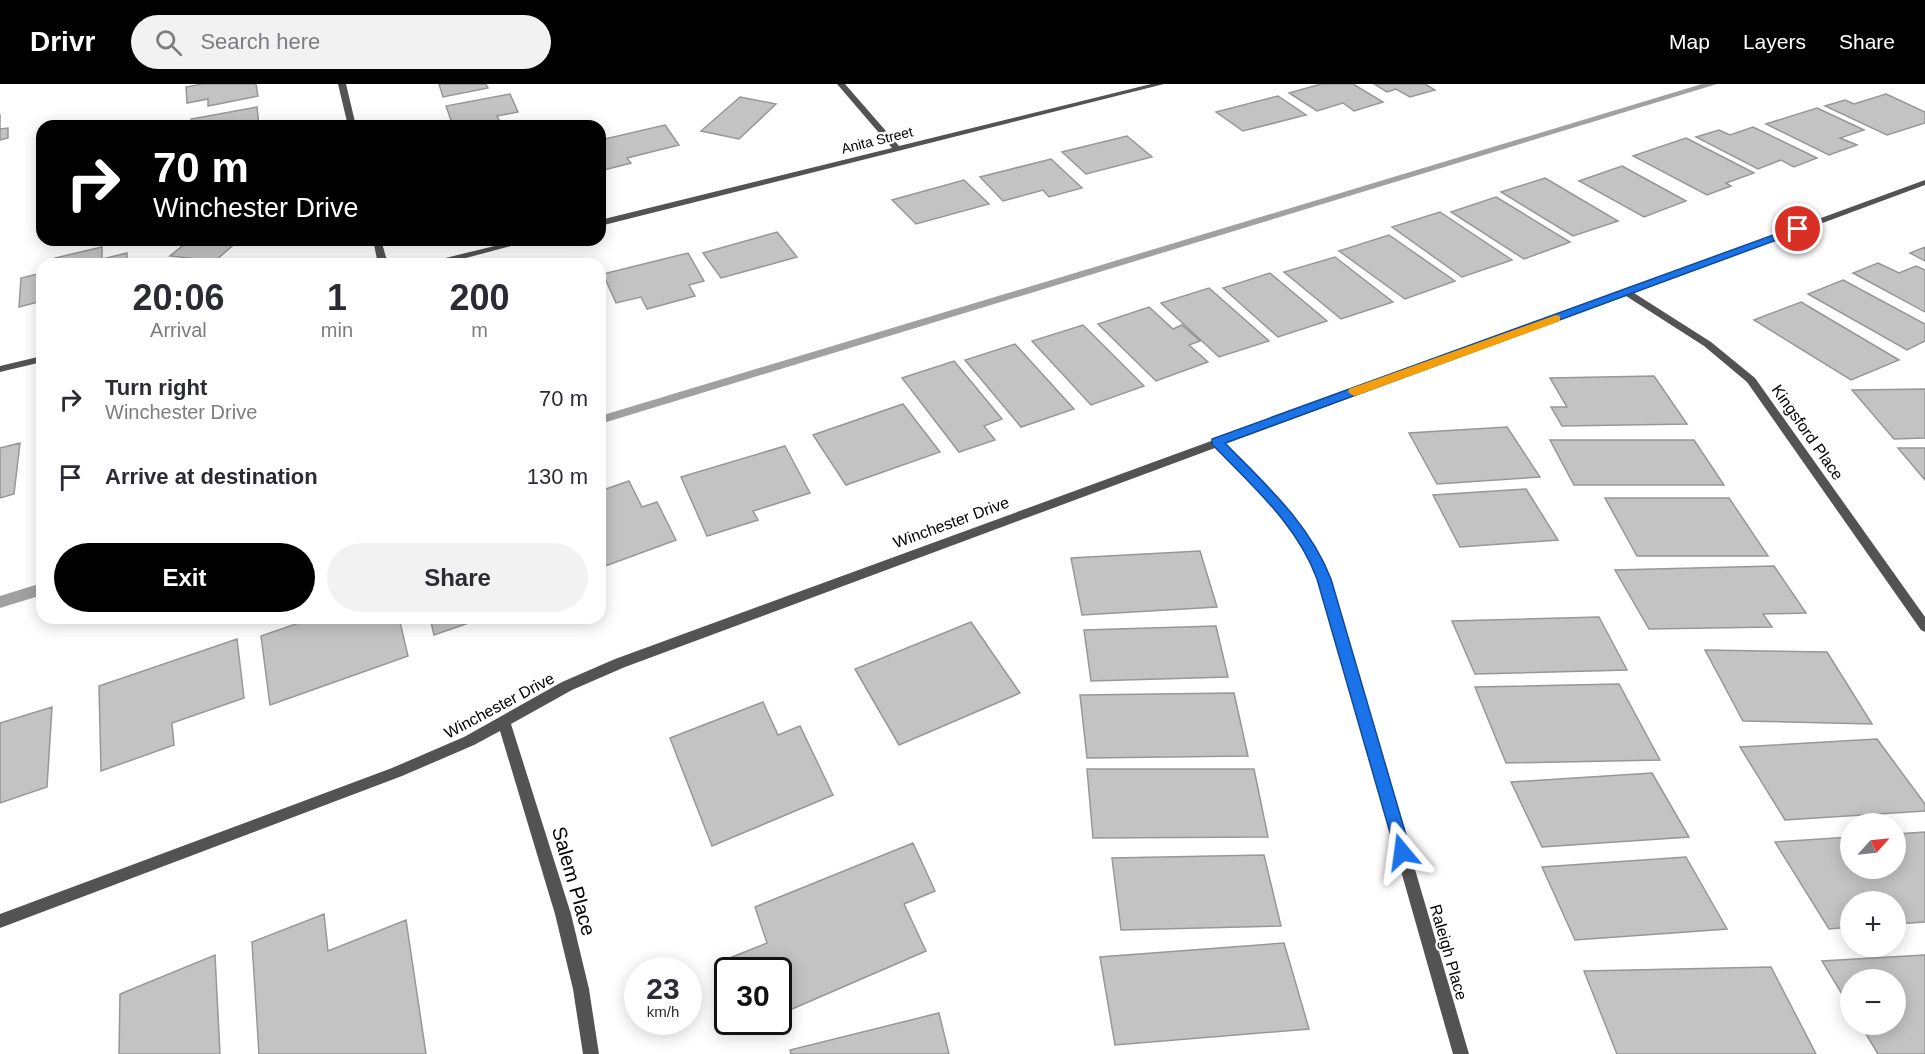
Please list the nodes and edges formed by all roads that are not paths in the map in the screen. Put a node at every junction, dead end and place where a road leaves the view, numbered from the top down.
1 (342, 84) edge
2 (841, 84) edge
3 (1160, 84) edge
4 (351, 120) edge
5 (897, 149) junction
6 (1925, 182) edge
7 (606, 222) edge
8 (506, 246) edge
9 (456, 258) edge
10 (1628, 293) junction
11 (36, 360) edge
12 (0, 369) edge
13 (1216, 442) junction
14 (1925, 627) edge
15 (504, 723) junction
16 (0, 921) edge
17 (591, 1054) edge
18 (1461, 1054) edge

1 - 4 street
2 - 5 street
3 - 5 street, Anita Street
5 - 7 street, Anita Street
6 - 10 street, Winchester Drive
8 - 9 street
10 - 13 street, Winchester Drive
10 - 14 street, Kingsford Place
11 - 12 street
13 - 15 street, Winchester Drive
13 - 18 street, Raleigh Place
15 - 16 street, Winchester Drive
15 - 17 street, Salem Place

